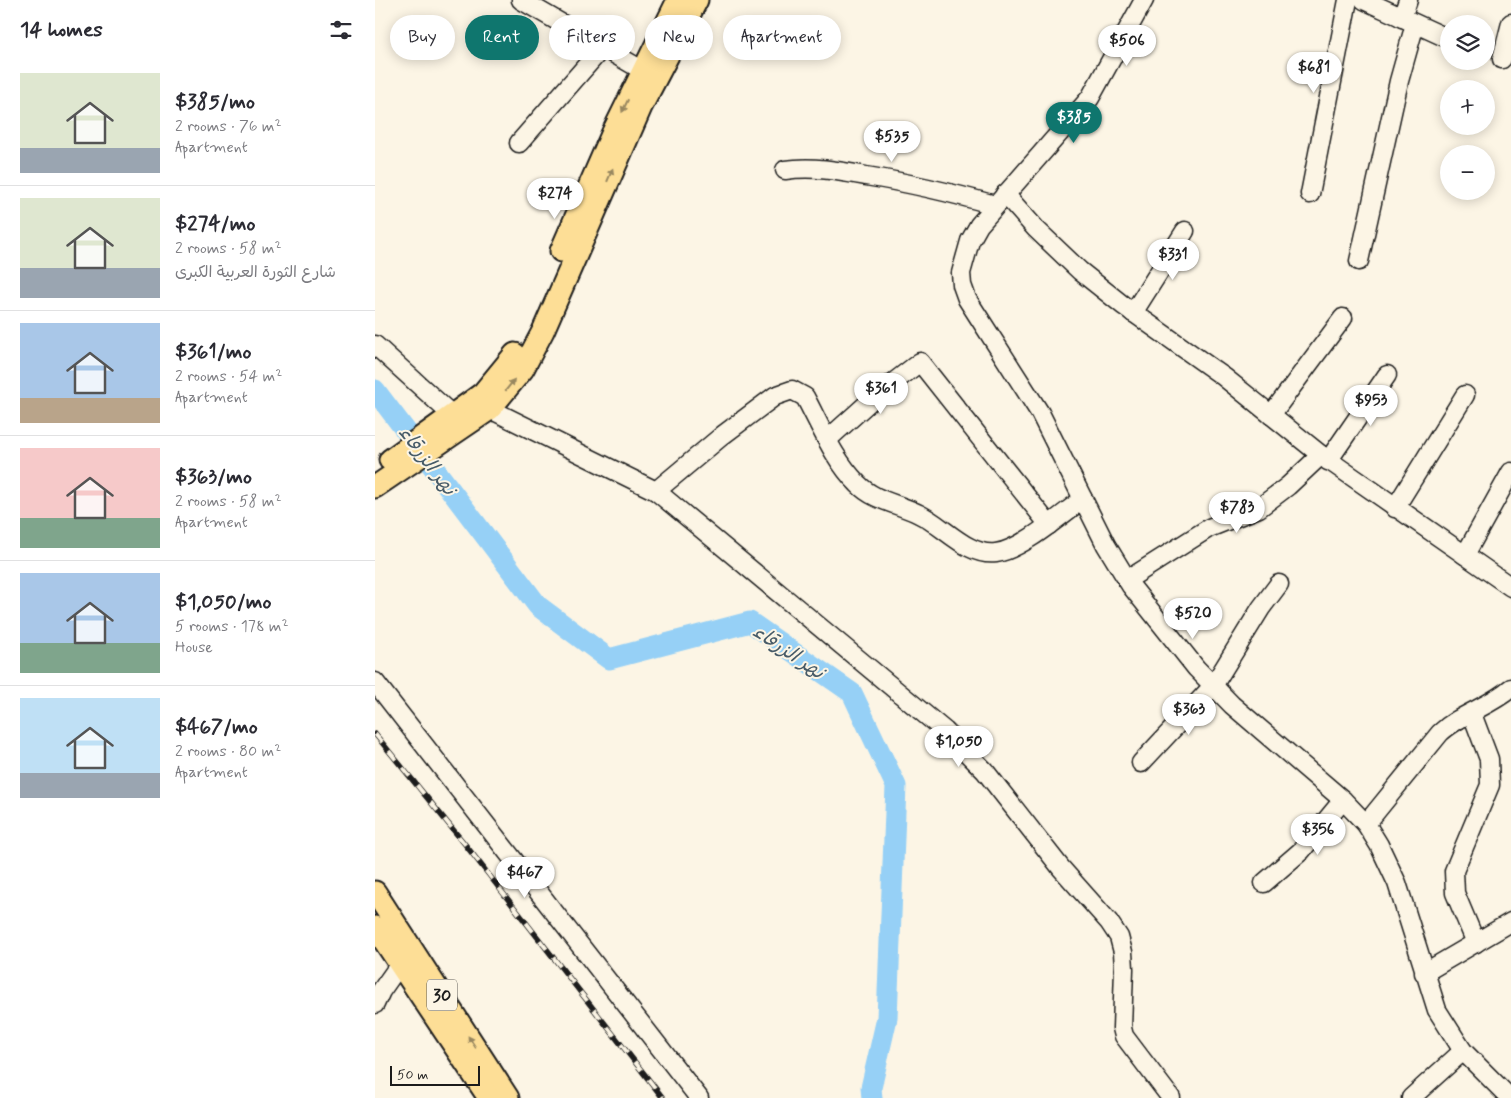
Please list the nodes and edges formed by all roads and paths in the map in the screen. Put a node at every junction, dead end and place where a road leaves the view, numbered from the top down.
1 (521, 0) edge
2 (678, 0) edge
3 (697, 0) edge
4 (1144, 0) edge
5 (1348, 0) edge
6 (1408, 0) edge
7 (1367, 1) edge
8 (549, 17) edge
9 (1409, 21) junction
10 (1511, 23) edge
11 (1440, 35) edge
12 (1500, 58) edge
13 (592, 60) edge
14 (624, 60) edge
15 (642, 70) junction
16 (519, 143) dead end
17 (785, 170) dead end
18 (1310, 194) dead end
19 (1000, 200) junction
20 (1185, 231) dead end
21 (1359, 261) dead end
22 (1133, 313) junction
23 (1343, 318) dead end
24 (375, 344) edge
25 (1387, 375) dead end
26 (1465, 395) dead end
27 (490, 409) junction
28 (452, 415) junction
29 (1271, 415) junction
30 (827, 440) junction
31 (429, 442) junction
32 (1324, 458) junction
33 (388, 467) edge
34 (1511, 472) edge
35 (375, 487) edge
36 (656, 491) junction
37 (1083, 499) junction
38 (1395, 508) junction
39 (1049, 525) junction
40 (1465, 555) junction
41 (1127, 580) junction
42 (1279, 584) dead end
43 (1510, 584) edge
44 (375, 682) edge
45 (1213, 686) junction
46 (1511, 688) edge
47 (1472, 714) junction
48 (1141, 763) dead end
49 (1343, 800) junction
50 (1366, 824) junction
51 (1264, 883) dead end
52 (375, 892) edge
53 (1511, 922) edge
54 (375, 927) edge
55 (1476, 943) junction
56 (400, 964) junction
57 (1424, 973) junction
58 (377, 995) edge
59 (1463, 1051) junction
60 (489, 1098) edge
61 (508, 1098) edge
62 (699, 1098) edge
63 (1171, 1098) edge
64 (1411, 1098) edge
65 (1510, 1098) edge

1 - 8 street
2 - 15 main road
27 -> 3 main road
4 - 19 street
5 - 18 street
6 - 9 street
7 - 9 street
9 - 11 street
9 - 21 street
10 - 12 street
13 - 16 street
14 - 15 street
15 -> 28 main road
17 - 19 street
19 - 22 street
19 - 37 street
20 - 22 street
22 - 29 street
23 - 29 street
24 - 28 street
25 - 32 street
26 - 38 street
27 - 31 main road
27 - 36 street
28 - 31 main road
29 - 32 street
30 - 36 street
30 - 39 street
30 - 39 street
31 - 33 main road
32 - 38 street
32 - 41 street
33 - 35 main road
34 - 40 street
36 - 63 street
37 - 39 street
37 - 41 street
38 - 40 street
40 - 43 street
41 - 45 street
42 - 45 street
44 - 62 street
45 - 48 street
45 - 49 street
46 - 47 street
47 - 50 street
47 - 55 street
49 - 50 street
49 - 51 street
50 - 57 street
61 -> 52 main road, 30
53 - 55 street
54 - 56 main road, 30
55 - 57 street
56 - 58 street
56 - 60 main road, 30
57 - 59 street
59 - 64 street
59 - 65 street

